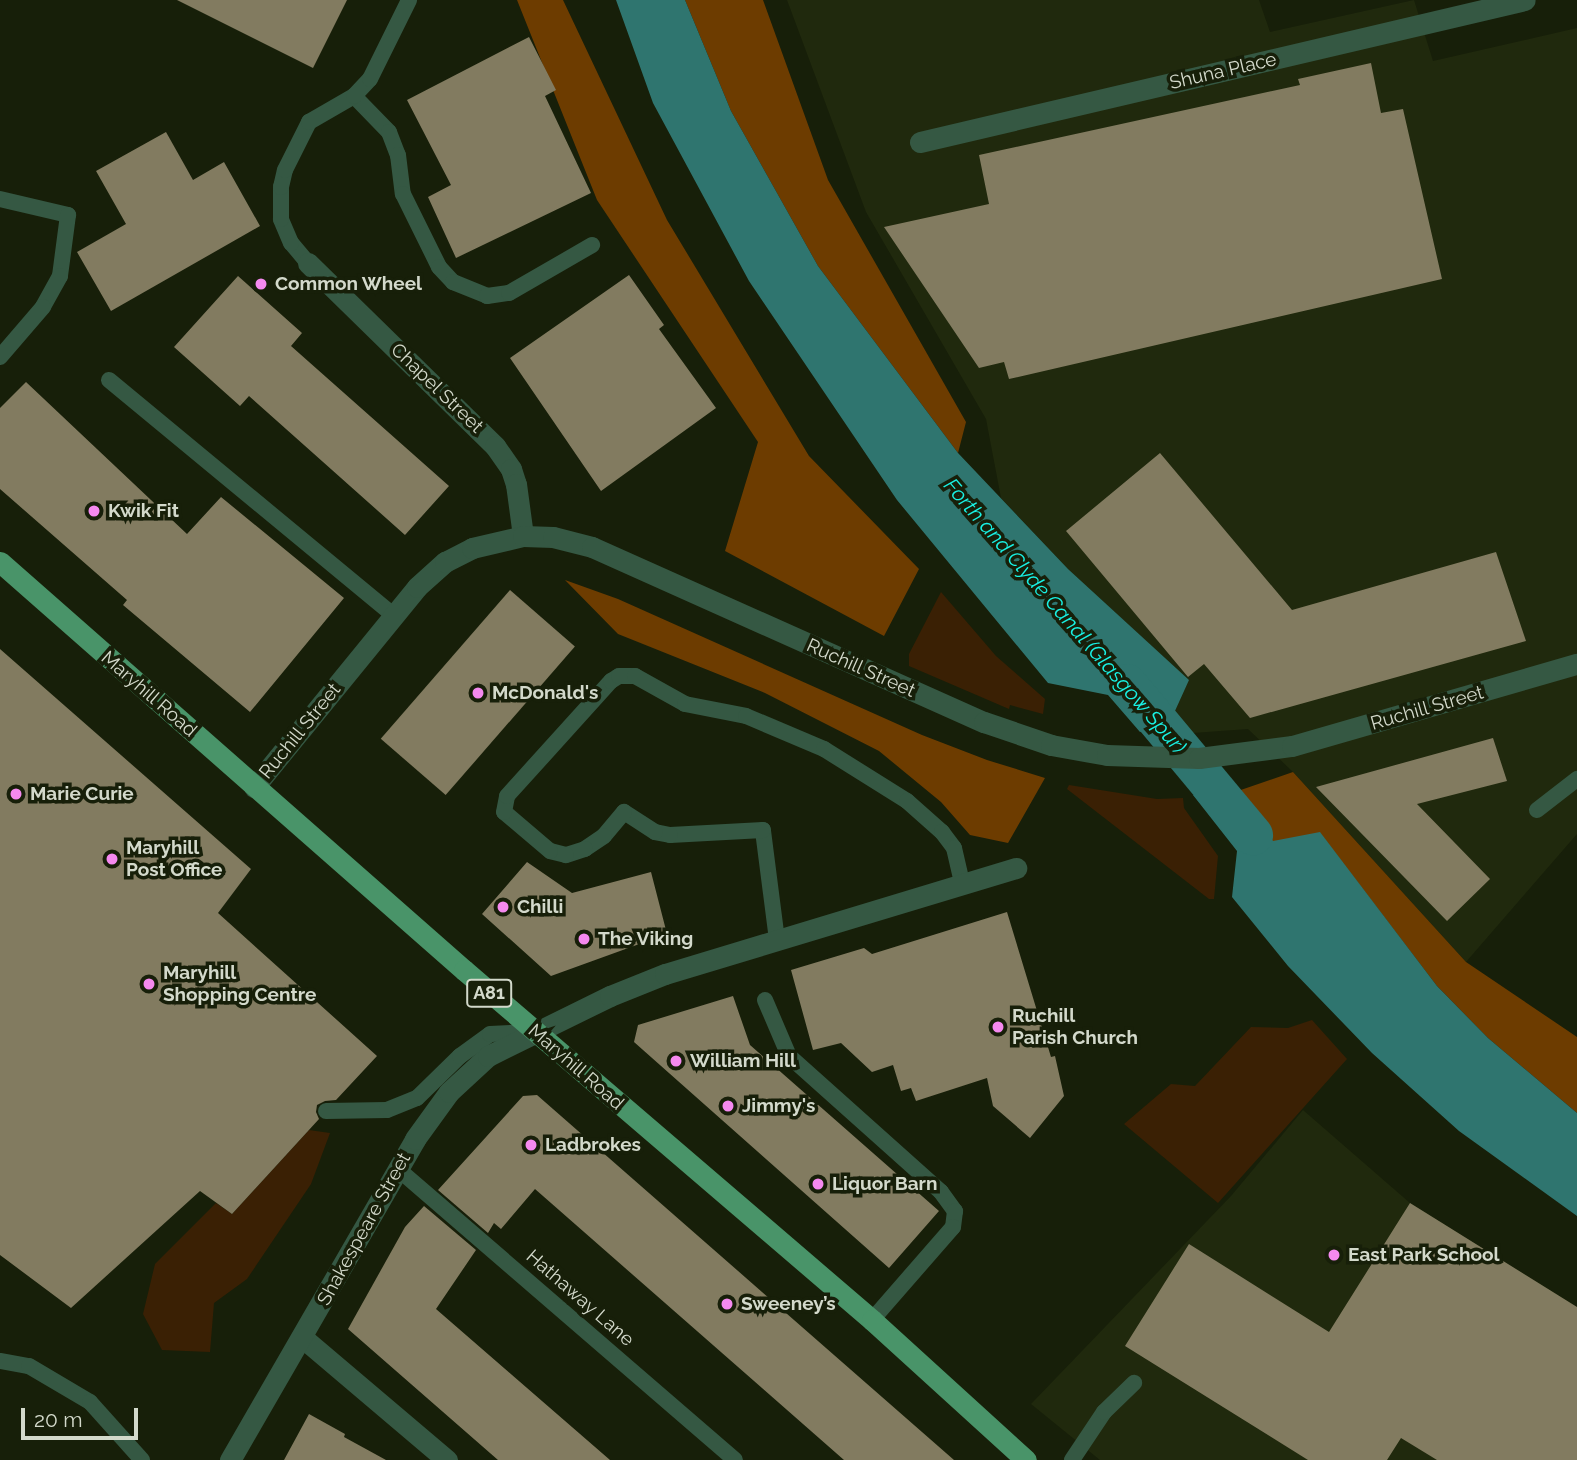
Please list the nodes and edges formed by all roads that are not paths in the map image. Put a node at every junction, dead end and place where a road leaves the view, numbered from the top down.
1 (409, 0) edge
2 (1525, 0) edge
3 (354, 96) junction
4 (920, 142) dead end
5 (0, 199) edge
6 (592, 245) dead end
7 (308, 263) joint
8 (0, 357) edge
9 (109, 380) dead end
10 (523, 536) junction
11 (0, 562) edge
12 (393, 615) junction
13 (1577, 664) edge
14 (1577, 779) edge
15 (254, 787) junction
16 (1537, 810) dead end
17 (1016, 868) dead end
18 (962, 884) junction
19 (778, 940) junction
20 (765, 1000) dead end
21 (535, 1032) junction
22 (326, 1111) dead end
23 (398, 1169) junction
24 (872, 1320) junction
25 (303, 1338) junction
26 (0, 1361) edge
27 (1134, 1382) dead end
28 (142, 1460) edge
29 (230, 1460) edge
30 (447, 1460) edge
31 (735, 1460) edge
32 (1027, 1460) edge
33 (1072, 1460) edge

1 - 3 lane
2 - 4 street, Shuna Place
3 - 6 lane
3 - 7 lane
5 - 8 lane
7 - 10 street, Chapel Street
9 - 12 lane
10 - 12 street, Ruchill Street
10 - 13 street, Ruchill Street
11 - 15 main road, Maryhill Road / A81
12 - 15 street, Ruchill Street
14 - 16 lane
15 - 21 main road, Maryhill Road / A81
17 - 18 street, Shakespeare Street
18 - 19 street, Shakespeare Street
18 - 19 lane
19 - 21 street, Shakespeare Street
20 - 24 lane
21 - 22 lane
21 - 23 street, Shakespeare Street
21 - 24 main road, Maryhill Road / A81
23 - 25 street, Shakespeare Street
23 - 31 lane, Hathaway Lane
24 - 32 main road, Maryhill Road / A81
25 - 29 street, Shakespeare Street
25 - 30 street
26 - 28 lane
27 - 33 lane

